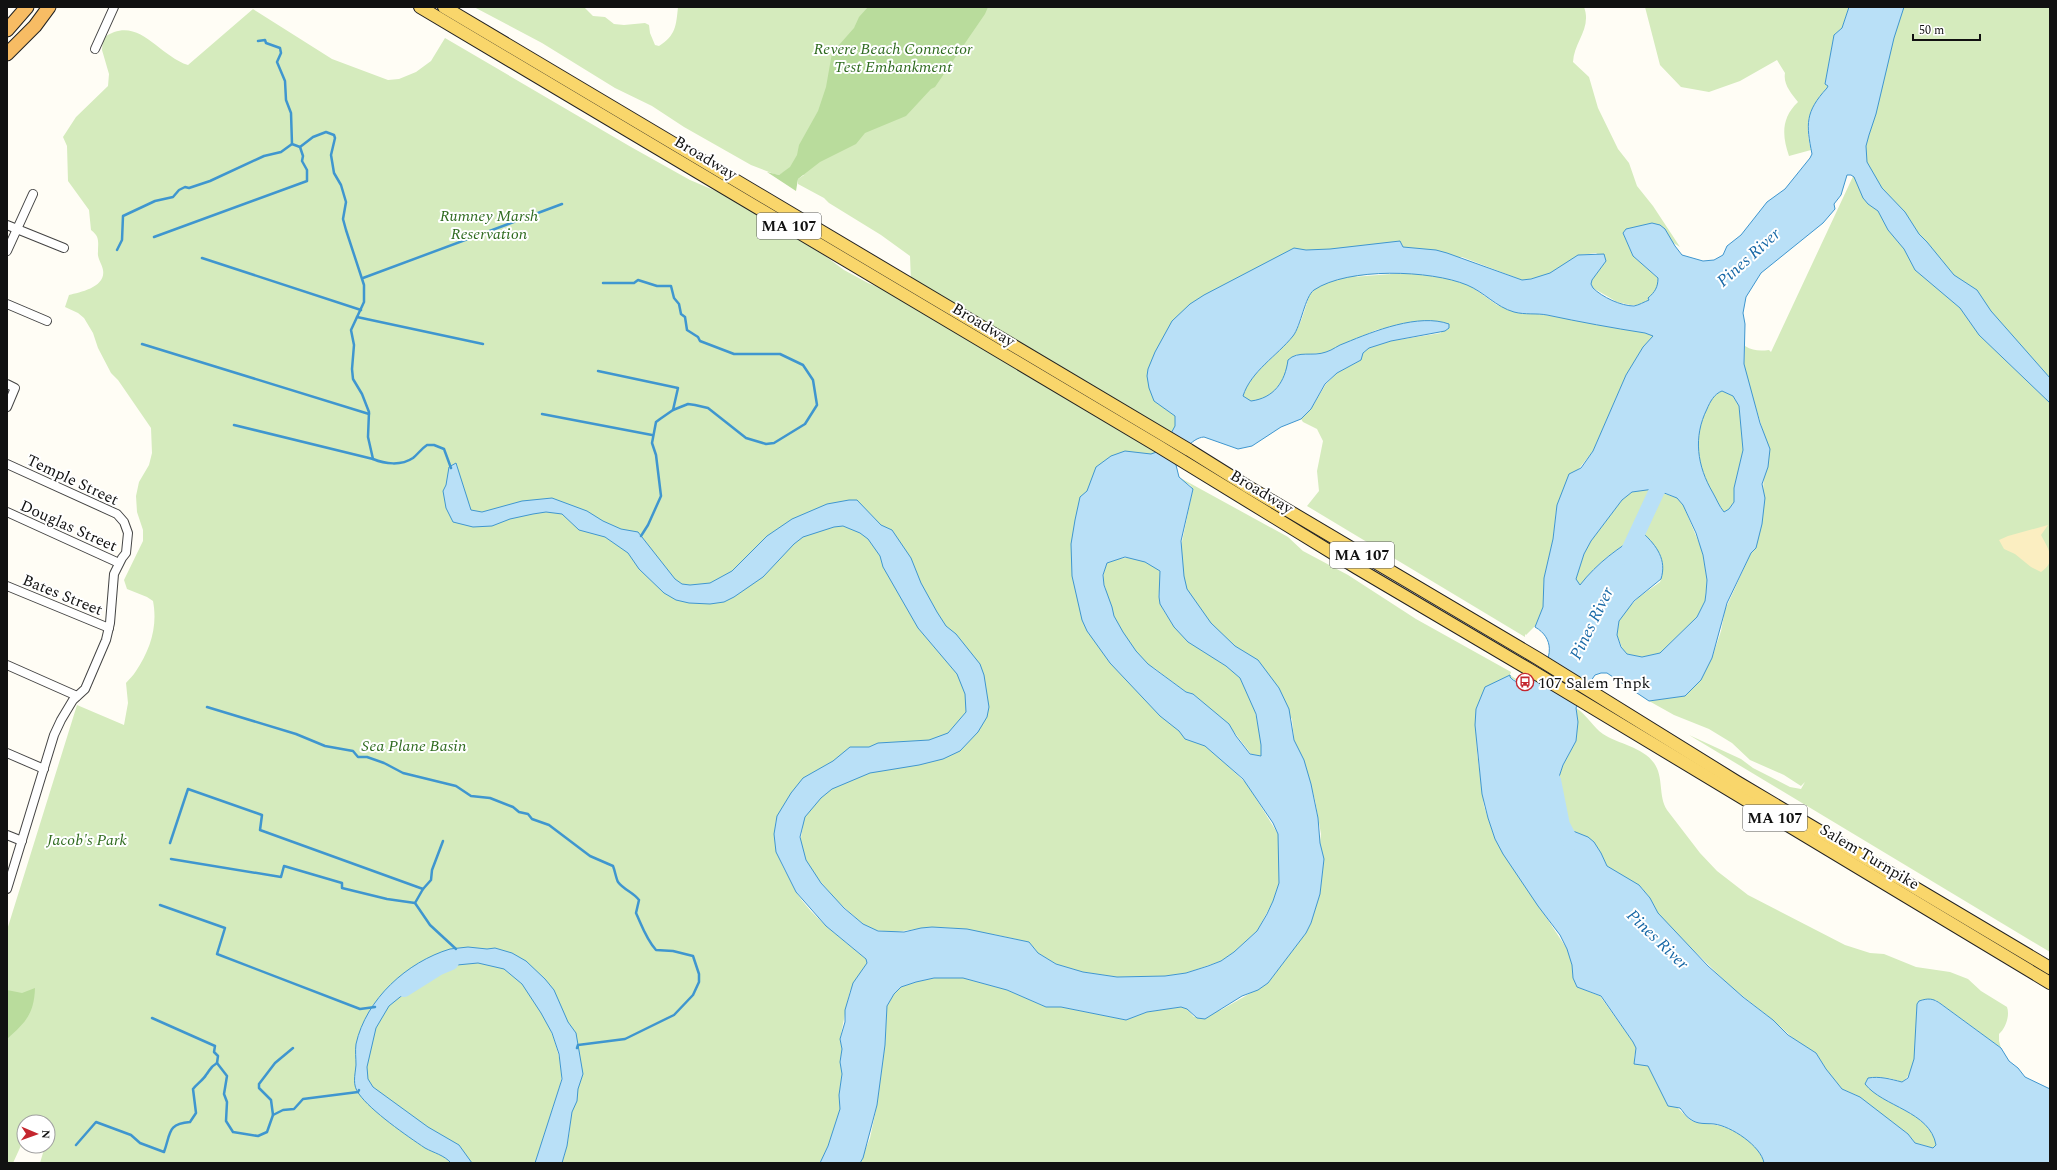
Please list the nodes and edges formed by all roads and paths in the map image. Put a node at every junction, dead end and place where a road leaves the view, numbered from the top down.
1 (27, 7) edge
2 (49, 7) edge
3 (114, 7) edge
4 (420, 7) edge
5 (444, 7) edge
6 (7, 30) edge
7 (95, 49) dead end
8 (7, 54) edge
9 (33, 194) dead end
10 (7, 225) edge
11 (16, 230) junction
12 (64, 248) dead end
13 (7, 251) edge
14 (7, 304) edge
15 (47, 321) dead end
16 (7, 384) edge
17 (7, 407) edge
18 (1162, 441) junction
19 (7, 464) edge
20 (7, 512) edge
21 (119, 563) junction
22 (7, 586) edge
23 (109, 628) junction
24 (1537, 658) joint
25 (7, 665) edge
26 (1530, 670) joint
27 (77, 696) junction
28 (7, 753) edge
29 (44, 769) junction
30 (7, 834) edge
31 (22, 841) junction
32 (7, 889) edge
33 (2050, 968) edge
34 (2050, 983) edge

1 - 6 highway
2 - 8 highway
3 - 7 street
4 - 18 main road, Broadway / MA 107
5 - 18 main road, Broadway / MA 107
9 - 11 street
10 - 11 street
11 - 12 street
11 - 13 street
14 - 15 street
16 - 17 street
18 - 24 main road, Broadway / MA 107
18 - 26 main road, Broadway / MA 107
19 - 21 street, Temple Street
20 - 21 street, Douglas Street
21 - 23 street
22 - 23 street, Bates Street
23 - 27 street
24 - 33 main road, Salem Turnpike / MA 107
25 - 27 street
26 - 34 main road, Salem Turnpike / MA 107
27 - 29 street
28 - 29 street
29 - 31 street
30 - 31 street
31 - 32 street

